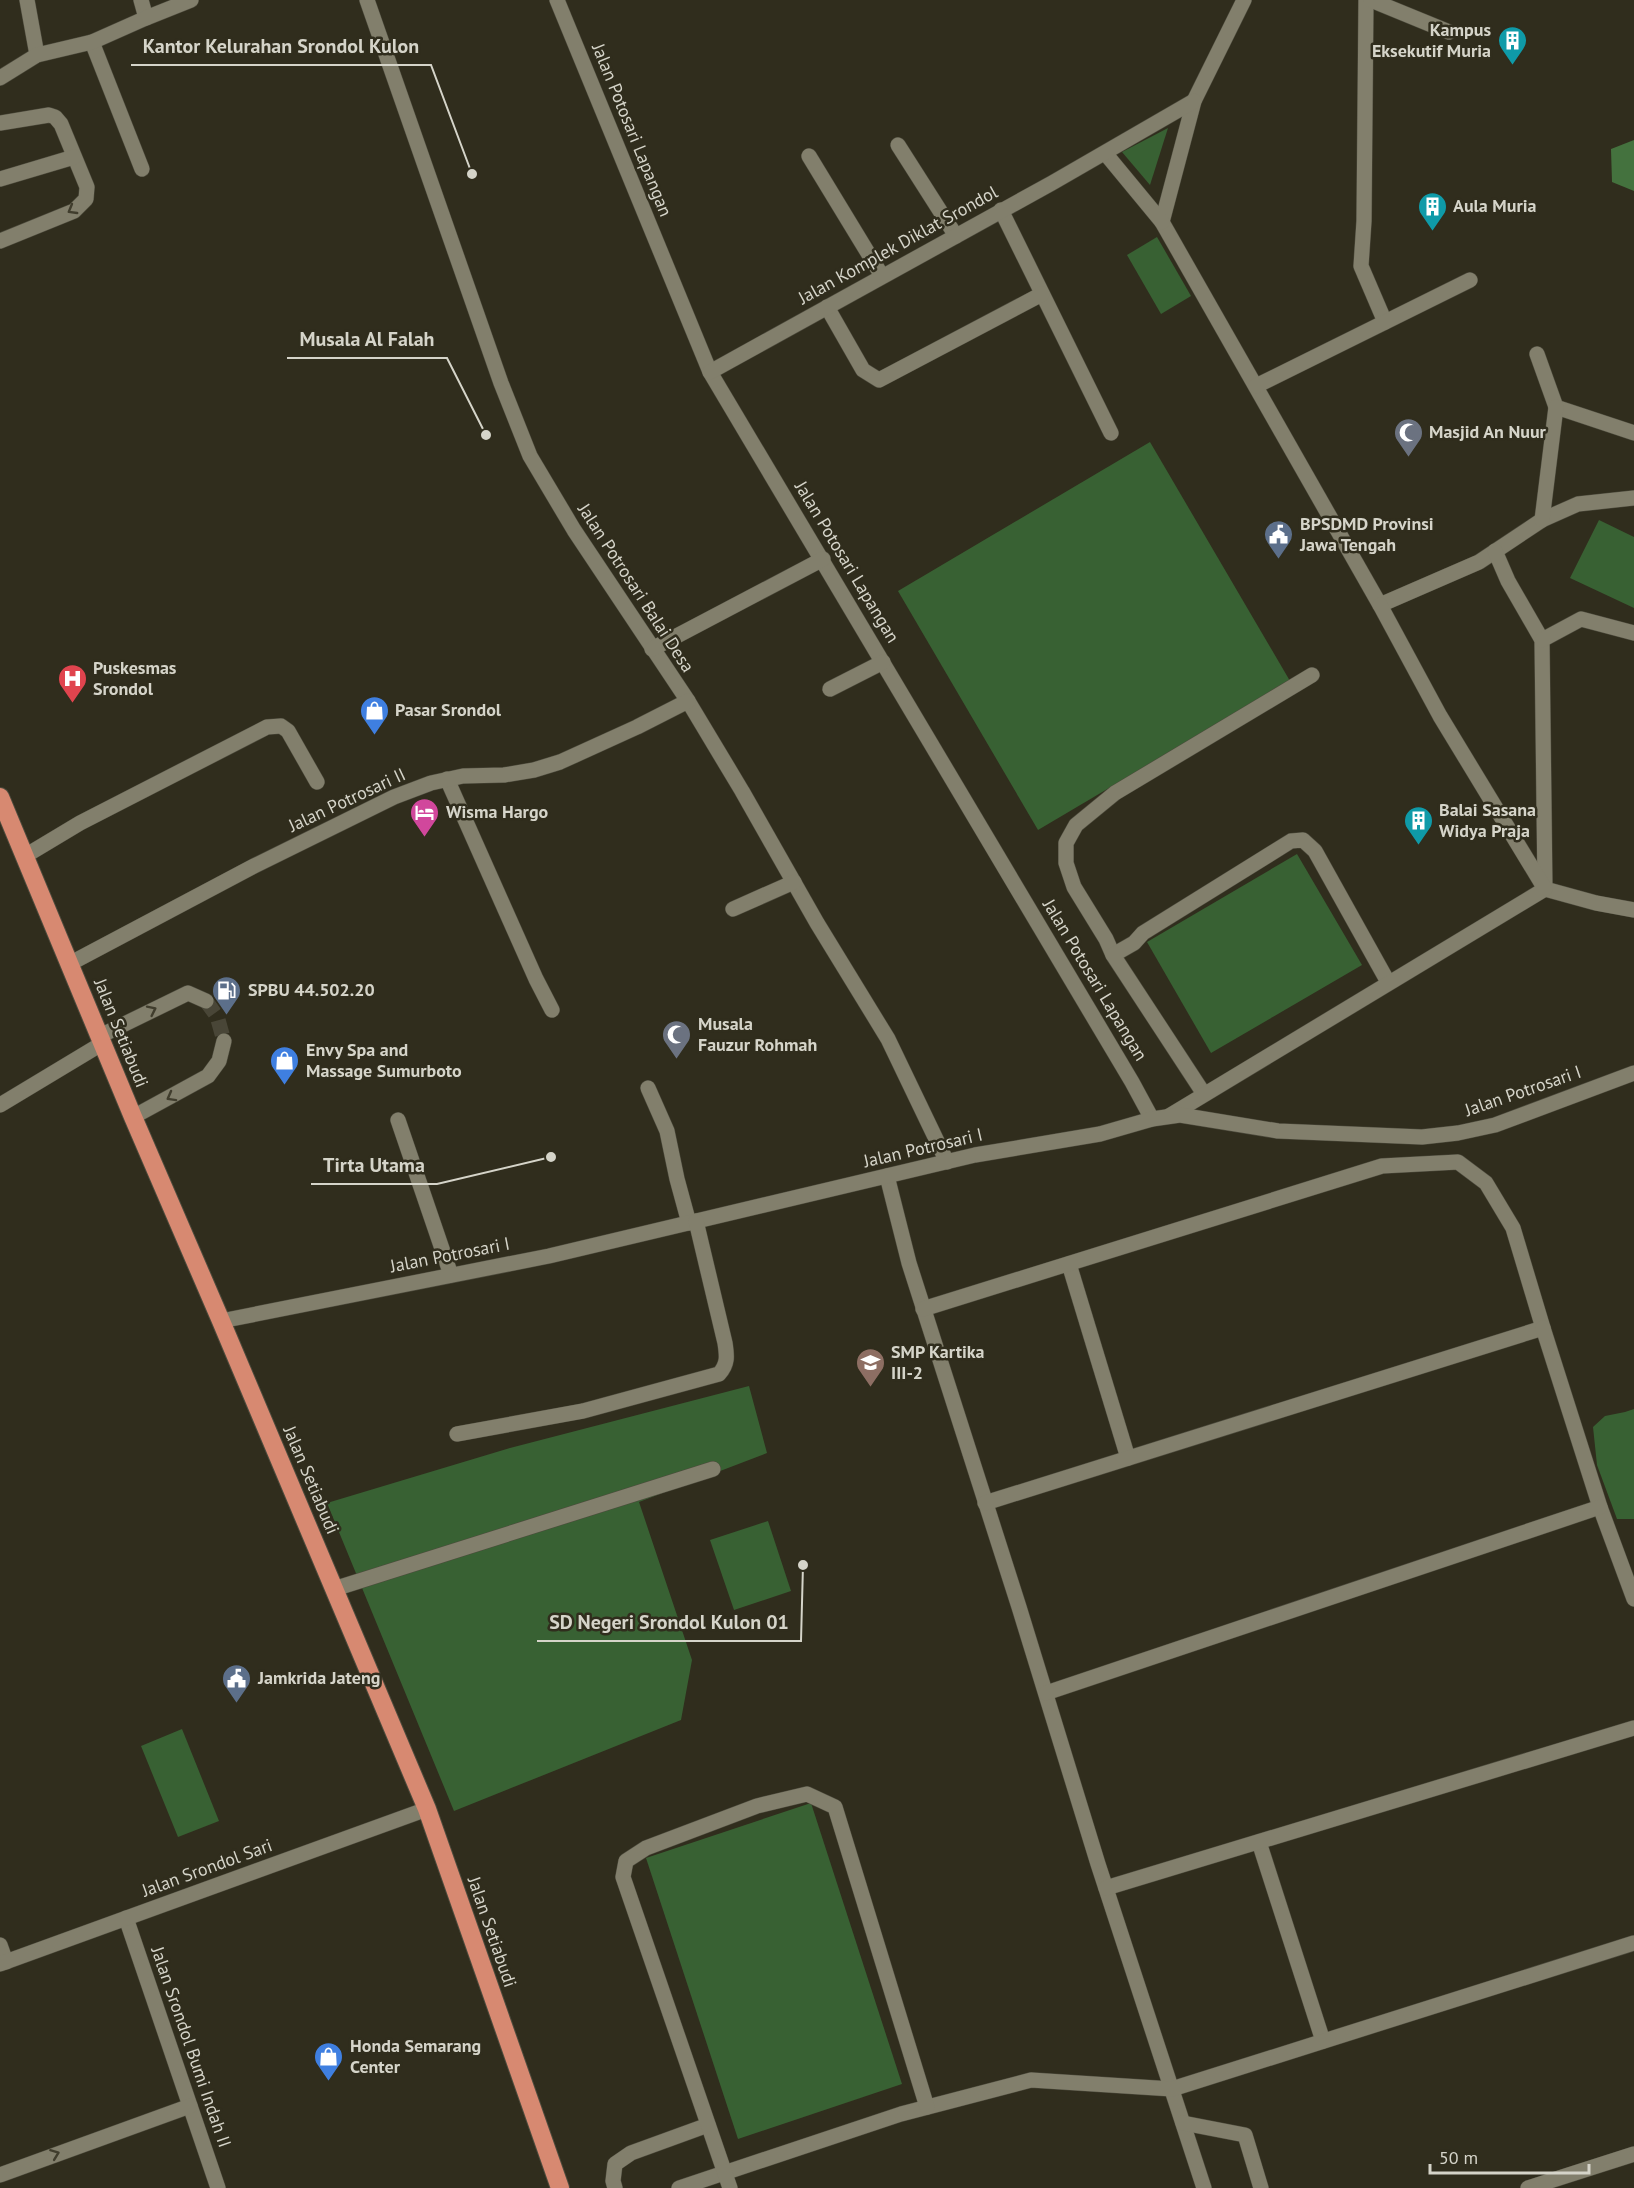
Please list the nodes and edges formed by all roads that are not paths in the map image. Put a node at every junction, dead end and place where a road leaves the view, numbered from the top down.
1 (27, 0) edge
2 (141, 0) edge
3 (191, 0) edge
4 (367, 0) edge
5 (557, 0) edge
6 (1244, 0) edge
7 (1366, 0) edge
8 (1371, 0) edge
9 (146, 18) junction
10 (1449, 32) dead end
11 (92, 42) junction
12 (37, 55) junction
13 (0, 78) edge
14 (1194, 101) junction
15 (0, 122) edge
16 (898, 145) dead end
17 (1105, 153) junction
18 (809, 156) dead end
19 (74, 157) junction
20 (142, 169) dead end
21 (0, 179) edge
22 (1001, 210) junction
23 (1162, 222) junction
24 (956, 236) junction
25 (0, 241) edge
26 (882, 276) junction
27 (1470, 280) dead end
28 (1042, 294) junction
29 (827, 307) junction
30 (1385, 322) junction
31 (1537, 354) dead end
32 (710, 372) junction
33 (1256, 386) junction
34 (1556, 407) junction
35 (1111, 432) dead end
36 (1634, 433) edge
37 (1634, 498) edge
38 (1542, 520) junction
39 (1495, 551) junction
40 (822, 559) junction
41 (1380, 605) junction
42 (1634, 633) edge
43 (1542, 640) junction
44 (652, 649) junction
45 (884, 662) junction
46 (1312, 675) dead end
47 (830, 689) dead end
48 (688, 701) junction
49 (447, 779) junction
50 (317, 782) dead end
51 (0, 797) edge
52 (25, 856) junction
53 (794, 882) junction
54 (1545, 889) junction
55 (733, 909) dead end
56 (1634, 910) edge
57 (1113, 956) junction
58 (70, 963) junction
59 (1388, 982) junction
60 (206, 1001) dead end
61 (552, 1010) dead end
62 (101, 1039) junction
63 (224, 1041) tunnel mouth
64 (1634, 1073) edge
65 (648, 1088) dead end
66 (1204, 1095) junction
67 (0, 1105) edge
68 (133, 1117) junction
69 (1159, 1118) junction
70 (398, 1120) dead end
71 (947, 1162) junction
72 (887, 1176) junction
73 (692, 1222) junction
74 (1069, 1264) junction
75 (451, 1275) junction
76 (923, 1309) junction
77 (221, 1320) junction
78 (1543, 1328) junction
79 (457, 1434) dead end
80 (1128, 1458) junction
81 (713, 1469) dead end
82 (985, 1503) junction
83 (1600, 1507) junction
84 (334, 1589) junction
85 (1634, 1599) edge
86 (1046, 1693) junction
87 (1634, 1728) edge
88 (427, 1809) junction
89 (1259, 1842) junction
90 (1106, 1888) junction
91 (126, 1918) junction
92 (1634, 1943) edge
93 (0, 1945) edge
94 (3, 1963) edge
95 (1323, 2041) junction
96 (1172, 2089) junction
97 (190, 2106) junction
98 (927, 2107) junction
99 (1183, 2123) junction
100 (708, 2125) junction
101 (1634, 2154) edge
102 (725, 2173) junction
103 (0, 2175) edge
104 (218, 2188) edge
105 (560, 2188) edge
106 (615, 2188) edge
107 (679, 2188) edge
108 (730, 2188) edge
109 (1204, 2188) edge
110 (1261, 2188) edge
111 (1528, 2188) edge

1 - 12 street
2 - 9 street
3 - 9 street
4 - 44 street, Jalan Potrosari Balai Desa
5 - 32 street, Jalan Potosari Lapangan
6 - 14 street
7 - 30 street
8 - 10 street
9 - 11 street
11 - 12 street
11 - 20 street
12 - 13 street
14 - 17 street, Jalan Komplek Diklat Srondol
14 - 23 street
15 - 19 street
16 - 24 street
17 - 22 street, Jalan Komplek Diklat Srondol
17 - 23 street
18 - 26 street
19 - 21 street
19 -> 25 street
22 - 24 street, Jalan Komplek Diklat Srondol
22 - 28 street
23 - 33 street
24 - 26 street, Jalan Komplek Diklat Srondol
26 - 29 street, Jalan Komplek Diklat Srondol
27 - 30 street
28 - 29 street
28 - 35 street
29 - 32 street, Jalan Komplek Diklat Srondol
30 - 33 street
31 - 34 street
32 - 40 street, Jalan Potosari Lapangan
33 - 41 street
34 - 36 street
34 - 38 street
37 - 38 street
38 - 39 street
39 - 41 street
39 - 43 street
40 - 44 street
40 - 45 street, Jalan Potosari Lapangan
41 - 54 street
42 - 43 street
43 - 54 street
44 - 48 street, Jalan Potrosari Balai Desa
45 - 47 street
45 - 69 street, Jalan Potosari Lapangan
46 - 57 street
48 - 49 street, Jalan Potrosari II
48 - 53 street, Jalan Potrosari Balai Desa
49 - 58 street, Jalan Potrosari II
49 - 61 street
50 - 52 street
51 - 52 highway, Jalan Setiabudi
52 - 58 highway, Jalan Setiabudi
53 - 55 street
53 - 71 street, Jalan Potrosari Balai Desa
54 - 56 street
54 - 59 street
57 - 59 street
57 - 66 street
58 - 62 highway, Jalan Setiabudi
59 - 66 street
62 -> 60 street
62 - 67 street
62 - 68 highway, Jalan Setiabudi
63 -> 68 street
64 - 69 street, Jalan Potrosari I
65 - 73 street
66 - 69 street
68 - 77 highway, Jalan Setiabudi
69 - 71 street, Jalan Potrosari I
70 - 75 street
71 - 72 street, Jalan Potrosari I
72 - 73 street, Jalan Potrosari I
72 - 76 street
73 - 75 street, Jalan Potrosari I
73 - 79 street
74 - 76 street
74 - 78 street
74 - 80 street
75 - 77 street, Jalan Potrosari I
76 - 82 street
77 - 84 highway, Jalan Setiabudi
78 - 80 street
78 - 83 street
80 - 82 street
81 - 84 street
82 - 86 street
83 - 85 street
83 - 86 street
84 - 88 highway, Jalan Setiabudi
86 - 90 street
87 - 89 street
88 - 91 street, Jalan Srondol Sari
88 - 105 highway, Jalan Setiabudi
89 - 90 street
89 - 95 street
90 - 96 street
91 - 94 street, Jalan Srondol Sari
91 - 97 street, Jalan Srondol Bumi Indah II
92 - 95 street
93 - 94 street
95 - 96 street
96 - 98 street
96 - 99 street
103 -> 97 street
97 - 104 street, Jalan Srondol Bumi Indah II
98 - 100 street
98 - 102 street
99 - 109 street
99 - 110 street
100 - 102 street
100 - 106 street
101 - 111 street
102 - 107 street
102 - 108 street

